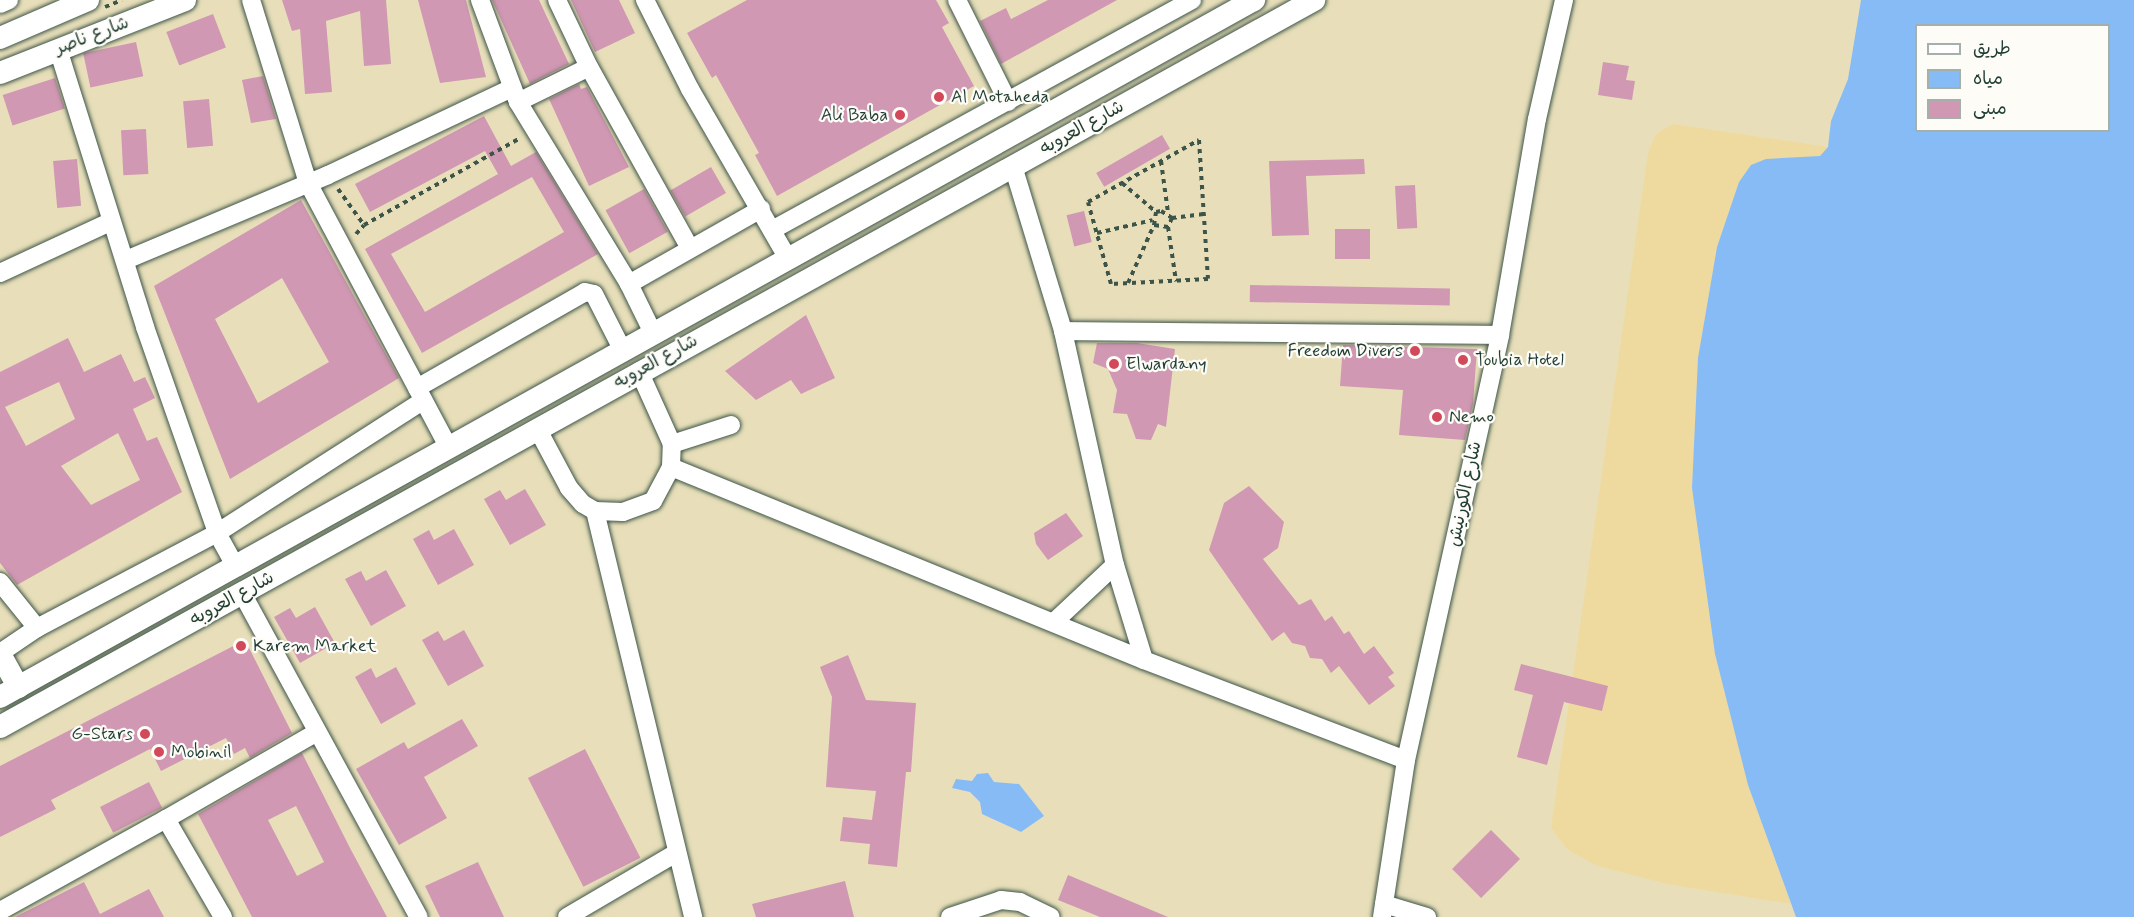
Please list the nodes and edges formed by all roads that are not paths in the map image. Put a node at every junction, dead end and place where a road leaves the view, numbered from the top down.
1 (9, 0) edge
2 (88, 0) edge
3 (185, 0) edge
4 (251, 0) edge
5 (480, 0) edge
6 (557, 0) edge
7 (645, 0) edge
8 (957, 0) edge
9 (1192, 0) edge
10 (1254, 0) edge
11 (1314, 0) edge
12 (1564, 0) edge
13 (0, 4) edge
14 (0, 38) edge
15 (58, 49) junction
16 (1165, 50) junction
17 (589, 67) junction
18 (0, 73) edge
19 (1179, 74) junction
20 (515, 95) junction
21 (1008, 102) junction
22 (1014, 166) junction
23 (308, 183) junction
24 (761, 209) junction
25 (112, 221) junction
26 (772, 230) junction
27 (689, 247) junction
28 (788, 259) junction
29 (126, 260) junction
30 (0, 273) edge
31 (629, 284) junction
32 (1063, 331) junction
33 (653, 333) junction
34 (1500, 335) junction
35 (623, 351) junction
36 (639, 370) junction
37 (420, 395) junction
38 (731, 424) dead end
39 (537, 428) junction
40 (672, 444) junction
41 (448, 446) junction
42 (671, 467) junction
43 (595, 511) junction
44 (217, 533) junction
45 (235, 565) junction
46 (1115, 565) junction
47 (0, 582) edge
48 (242, 593) junction
49 (1054, 622) junction
50 (37, 628) junction
51 (0, 654) edge
52 (1144, 660) junction
53 (9, 692) edge
54 (0, 727) edge
55 (317, 732) junction
56 (1406, 760) junction
57 (166, 819) junction
58 (676, 853) junction
59 (1383, 910) edge
60 (0, 911) edge
61 (223, 917) edge
62 (419, 917) edge
63 (567, 917) edge
64 (693, 917) edge
65 (950, 917) edge
66 (1051, 917) edge
67 (1427, 917) edge

1 - 13 street
2 - 14 main road, شارع ناصر
3 - 15 main road, شارع ناصر
4 - 23 street
5 - 20 street
6 - 17 street
7 - 24 street
8 - 21 street
9 - 21 street
10 - 16 main road, شارع العروبه
11 - 19 main road, شارع العروبه
12 - 34 street, شارع الكورنيش
15 - 18 main road, شارع ناصر
15 - 25 street
16 - 19 main road
16 - 28 main road, شارع العروبه
17 - 20 street
17 - 27 street
19 - 22 main road, شارع العروبه
20 - 23 street
20 - 31 street
21 - 26 street
22 - 32 street
22 - 36 main road, شارع العروبه
23 - 29 street
23 - 37 street
24 - 26 street
24 - 27 street
25 - 29 street
25 - 30 street
26 - 28 street
27 - 31 street
28 - 33 main road, شارع العروبه
29 - 44 street
31 - 33 street
32 - 34 street
32 - 46 street
33 - 35 main road, شارع العروبه
34 - 56 street, شارع الكورنيش
35 - 37 street
35 - 41 main road, شارع العروبه
36 - 39 main road, شارع العروبه
36 - 40 street
37 - 41 street
37 - 44 street
38 - 40 street
39 - 43 street
39 - 48 main road, شارع العروبه
40 - 42 street
41 - 45 main road, شارع العروبه
42 - 43 street
42 - 49 street
43 - 58 street
44 - 45 street
44 - 50 street
45 - 53 main road, شارع العروبه
46 - 49 street
46 - 52 street
47 - 50 street
48 - 54 main road, شارع العروبه
48 - 55 street
49 - 52 street
50 - 51 street
51 - 53 main road
52 - 56 street
55 - 57 street
55 - 62 street
56 - 59 street, شارع الكورنيش
57 - 60 street
57 - 61 street
58 - 63 street
58 - 64 street
59 - 67 street
65 - 66 street

